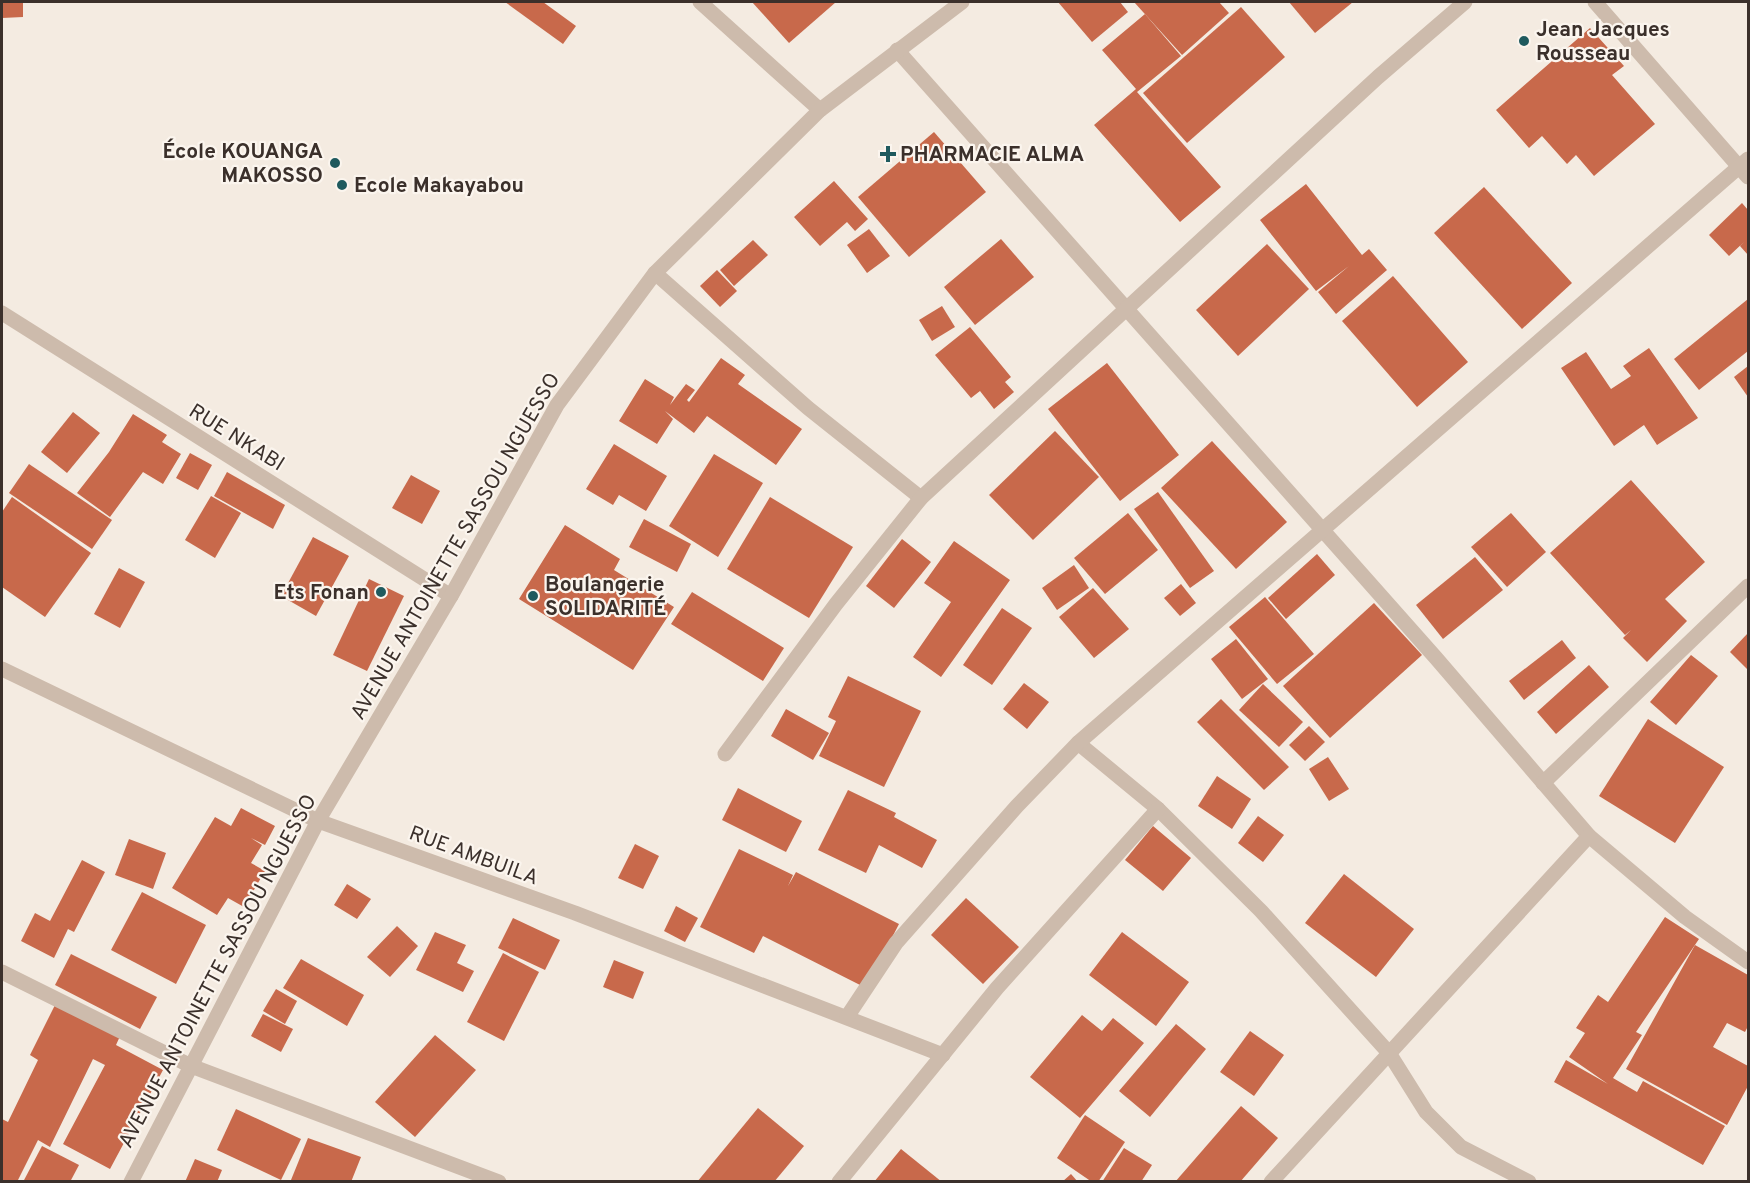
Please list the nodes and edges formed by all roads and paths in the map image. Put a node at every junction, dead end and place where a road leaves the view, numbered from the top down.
1 (700, 2) edge
2 (962, 2) edge
3 (1465, 2) edge
4 (1595, 2) edge
5 (897, 50) junction
6 (820, 111) junction
7 (1746, 168) edge
8 (655, 273) junction
9 (1127, 310) junction
10 (2, 313) edge
11 (921, 498) junction
12 (1321, 530) junction
13 (1747, 591) edge
14 (451, 596) junction
15 (2, 669) edge
16 (1078, 743) junction
17 (725, 754) dead end
18 (1543, 783) junction
19 (1158, 809) junction
20 (318, 821) junction
21 (1589, 836) junction
22 (1749, 962) edge
23 (2, 972) edge
24 (847, 1017) junction
25 (1389, 1053) junction
26 (943, 1055) junction
27 (191, 1066) junction
28 (131, 1182) edge
29 (499, 1182) edge
30 (839, 1182) edge
31 (1270, 1182) edge
32 (1529, 1182) edge

1 - 6 street
2 - 5 street, AVENUE ANTOINETTE SASSOU NGUESSO
3 - 9 street
4 - 7 street
5 - 6 street, AVENUE ANTOINETTE SASSOU NGUESSO
5 - 9 street
6 - 8 street, AVENUE ANTOINETTE SASSOU NGUESSO
7 - 12 street
8 - 11 street
8 - 14 street, AVENUE ANTOINETTE SASSOU NGUESSO
9 - 11 street
9 - 12 street
10 - 14 street, RUE NKABI
11 - 17 street
12 - 16 street
12 - 18 street
13 - 18 street
14 - 20 street, AVENUE ANTOINETTE SASSOU NGUESSO
15 - 20 street, RUE AMBUILA
16 - 19 street
16 - 24 street
18 - 21 street
19 - 25 street
19 - 26 street
20 - 24 street, RUE AMBUILA
20 - 27 street, AVENUE ANTOINETTE SASSOU NGUESSO
21 - 22 street
21 - 25 street
23 - 27 street
24 - 26 street, RUE AMBUILA
25 - 31 street
25 - 32 street
26 - 30 street
27 - 28 street, AVENUE ANTOINETTE SASSOU NGUESSO
27 - 29 street

